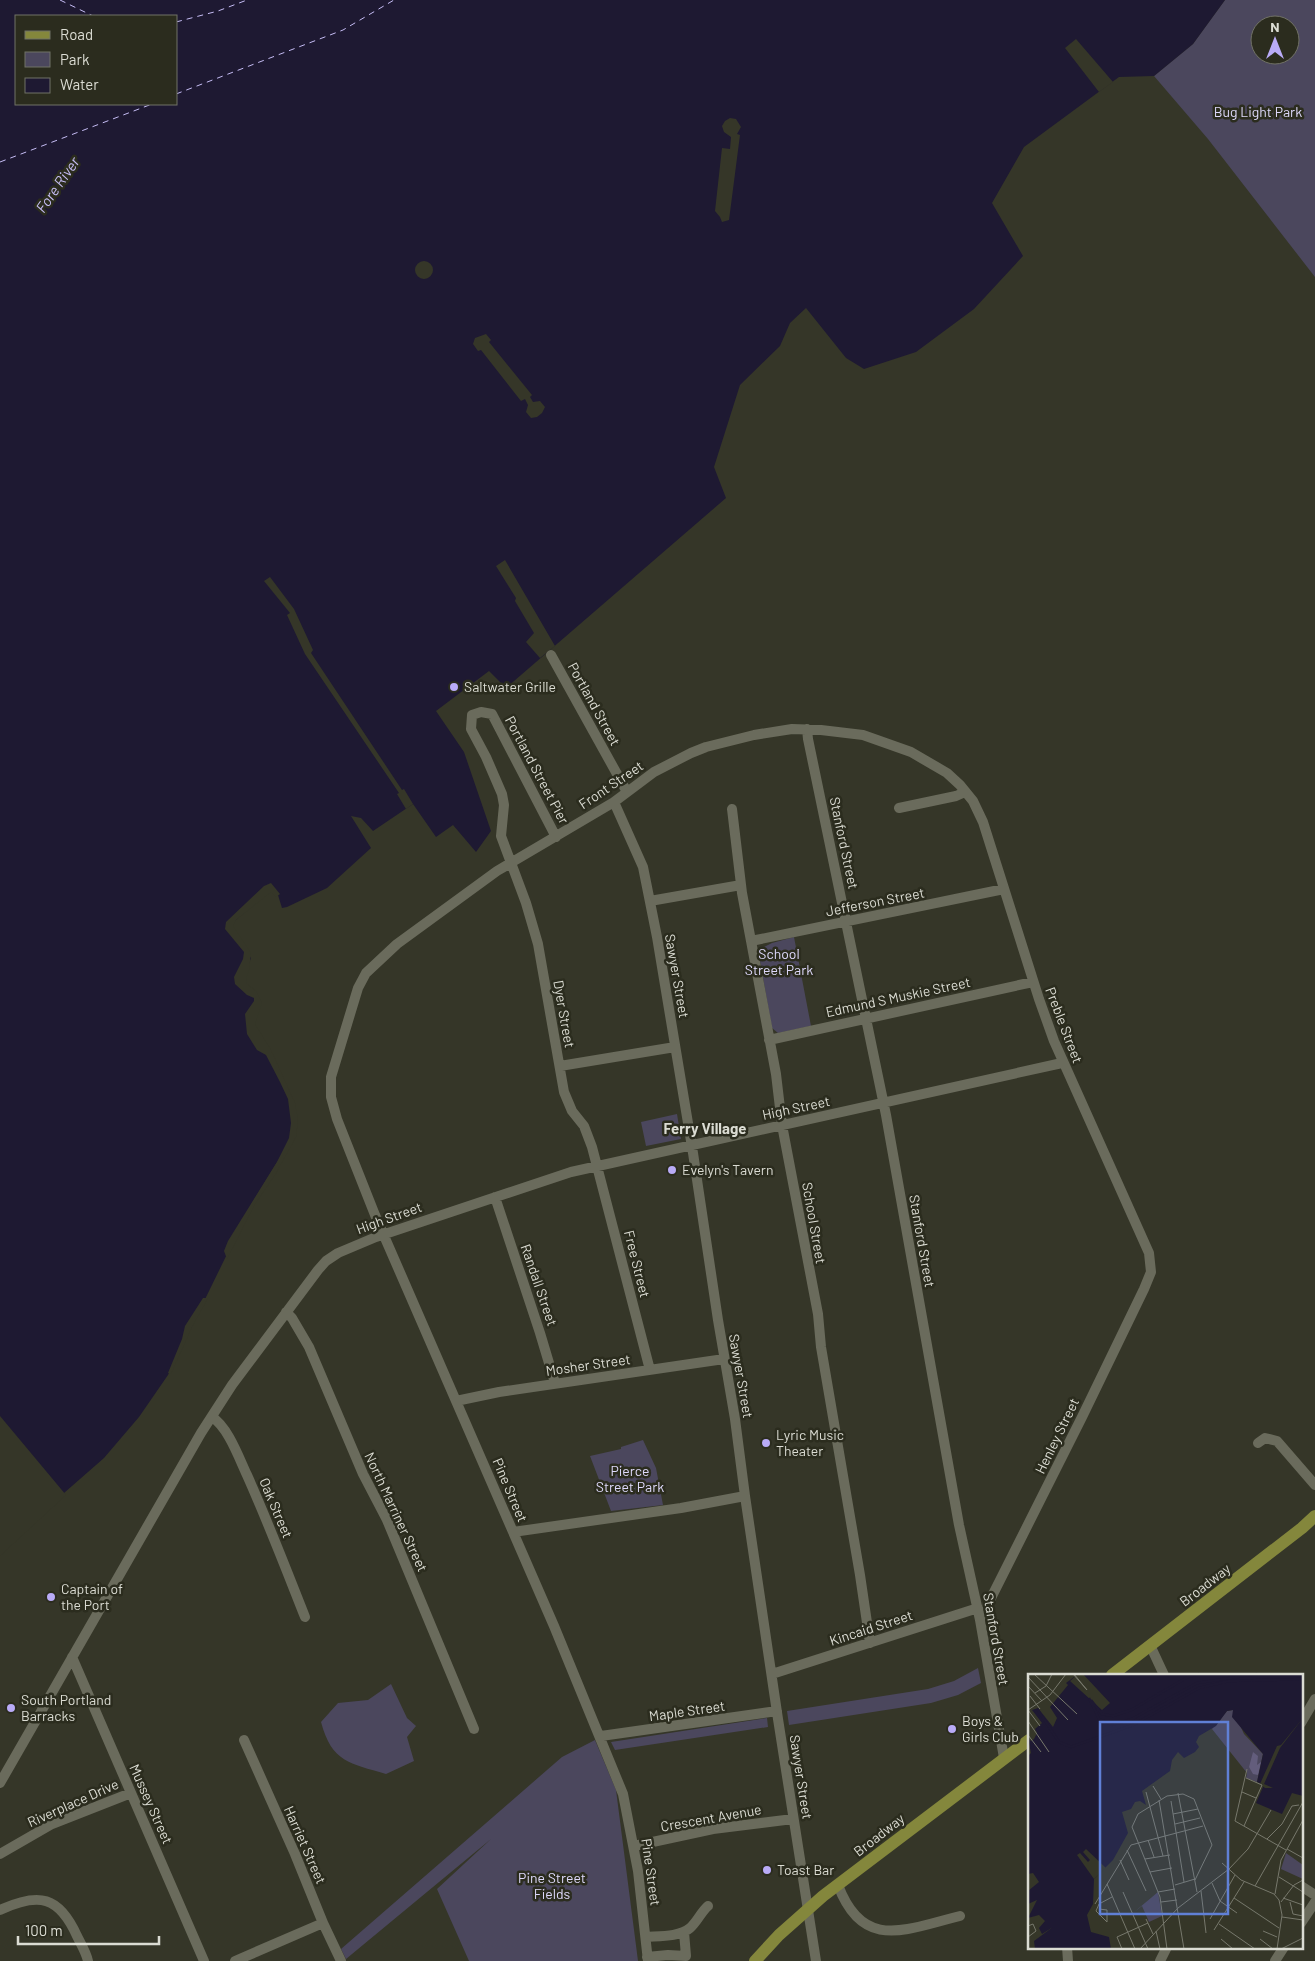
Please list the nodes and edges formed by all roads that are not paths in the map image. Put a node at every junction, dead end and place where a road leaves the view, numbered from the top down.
1 (551, 655) dead end
2 (807, 729) junction
3 (627, 792) junction
4 (966, 792) junction
5 (614, 802) junction
6 (899, 808) dead end
7 (732, 809) dead end
8 (556, 837) junction
9 (512, 863) junction
10 (741, 885) junction
11 (1004, 889) junction
12 (650, 901) junction
13 (846, 922) junction
14 (751, 941) junction
15 (1033, 982) junction
16 (866, 1018) junction
17 (343, 1038) joint
18 (769, 1040) junction
19 (675, 1047) junction
20 (1062, 1063) junction
21 (560, 1066) junction
22 (884, 1104) junction
23 (782, 1125) junction
24 (692, 1146) junction
25 (598, 1166) junction
26 (494, 1197) junction
27 (384, 1234) junction
28 (1151, 1262) joint
29 (286, 1312) junction
30 (724, 1360) junction
31 (650, 1370) junction
32 (555, 1383) junction
33 (456, 1401) junction
34 (212, 1417) junction
35 (1258, 1443) dead end
36 (1315, 1485) edge
37 (745, 1496) junction
38 (1315, 1516) edge
39 (513, 1532) junction
40 (978, 1608) junction
41 (305, 1617) dead end
42 (980, 1620) junction
43 (870, 1643) junction
44 (1150, 1645) junction
45 (72, 1657) junction
46 (772, 1674) junction
47 (1113, 1674) edge
48 (1164, 1674) edge
49 (1315, 1699) edge
50 (777, 1711) junction
51 (1302, 1721) edge
52 (474, 1729) dead end
53 (601, 1736) junction
54 (244, 1740) dead end
55 (1028, 1741) edge
56 (1004, 1758) junction
57 (0, 1783) edge
58 (130, 1793) junction
59 (793, 1819) junction
60 (634, 1846) junction
61 (0, 1854) edge
62 (838, 1885) junction
63 (1302, 1887) edge
64 (1315, 1895) edge
65 (1315, 1902) edge
66 (708, 1906) dead end
67 (808, 1909) junction
68 (0, 1910) edge
69 (960, 1916) dead end
70 (1302, 1922) edge
71 (323, 1923) junction
72 (684, 1932) junction
73 (646, 1937) junction
74 (1067, 1948) edge
75 (1166, 1948) edge
76 (1283, 1948) edge
77 (647, 1959) edge
78 (88, 1961) edge
79 (204, 1961) edge
80 (235, 1961) edge
81 (341, 1961) edge
82 (755, 1961) edge
83 (816, 1961) edge
84 (1068, 1961) edge
85 (1160, 1961) edge
86 (1275, 1961) edge

1 - 3 street, Portland Street
2 - 3 street, Front Street
2 - 4 street, Front Street
2 - 13 street, Stanford Street
3 - 5 street, Front Street
4 - 6 street
4 - 11 street, Preble Street
5 - 8 street, Front Street
5 - 12 street, Sawyer Street
7 - 10 street, School Street
8 - 9 street, Front Street
8 - 9 street, Portland Street Pier
9 - 17 street, Front Street
9 - 21 street, Dyer Street
10 - 12 street
10 - 14 street, School Street
11 - 13 street, Jefferson Street
11 - 15 street, Preble Street
12 - 19 street, Sawyer Street
13 - 14 street, Jefferson Street
13 - 16 street, Stanford Street
14 - 18 street, School Street
15 - 16 street, Edmund S Muskie Street
15 - 20 street, Preble Street
16 - 18 street, Edmund S Muskie Street
16 - 22 street, Stanford Street
17 - 27 street, Pine Street
18 - 23 street, School Street
19 - 21 street
19 - 24 street, Sawyer Street
20 - 22 street, High Street
20 - 28 street, Preble Street
21 - 25 street, Dyer Street
22 - 23 street, High Street
22 - 40 street, Stanford Street
23 - 24 street, High Street
23 - 43 street, School Street
24 - 25 street, High Street
24 - 30 street, Sawyer Street
25 - 26 street, High Street
25 - 31 street, Free Street
26 - 27 street, High Street
26 - 32 street, Randall Street
27 - 29 street, High Street
27 - 33 street, Pine Street
28 - 42 street, Henley Street
29 - 34 street, High Street
29 - 52 street, North Marriner Street
30 - 31 street, Mosher Street
30 - 37 street, Sawyer Street
31 - 32 street, Mosher Street
32 - 33 street, Mosher Street
33 - 39 street, Pine Street
34 - 41 street, Oak Street
34 - 45 street, High Street
35 - 36 street
37 - 39 street
37 - 46 street, Sawyer Street
38 - 44 main road, Broadway
39 - 53 street, Pine Street
40 - 42 street, Stanford Street
40 - 43 street, Kincaid Street
42 - 56 street, Stanford Street
43 - 46 street, Kincaid Street
44 - 47 main road, Broadway
44 - 48 street
45 - 57 street, High Street
45 - 58 street, Mussey Street
46 - 50 street, Sawyer Street
49 - 51 street
50 - 53 street, Maple Street
50 - 59 street, Sawyer Street
53 - 60 street, Pine Street
54 - 71 street, Harriet Street
55 - 56 main road, Broadway
56 - 62 main road, Broadway
58 - 61 street, Riverplace Drive
58 - 79 street, Mussey Street
59 - 60 street, Crescent Avenue
59 - 67 street, Sawyer Street
60 - 73 street, Pine Street
62 - 67 main road, Broadway
62 - 69 street
63 - 64 street
65 - 70 street
66 - 72 street
67 - 82 main road, Broadway
67 - 83 street, Sawyer Street
68 - 78 street
71 - 80 street
71 - 81 street, Harriet Street
72 - 73 street
72 - 77 street
73 - 77 street, Pine Street
74 - 84 street
75 - 85 street
76 - 86 street

